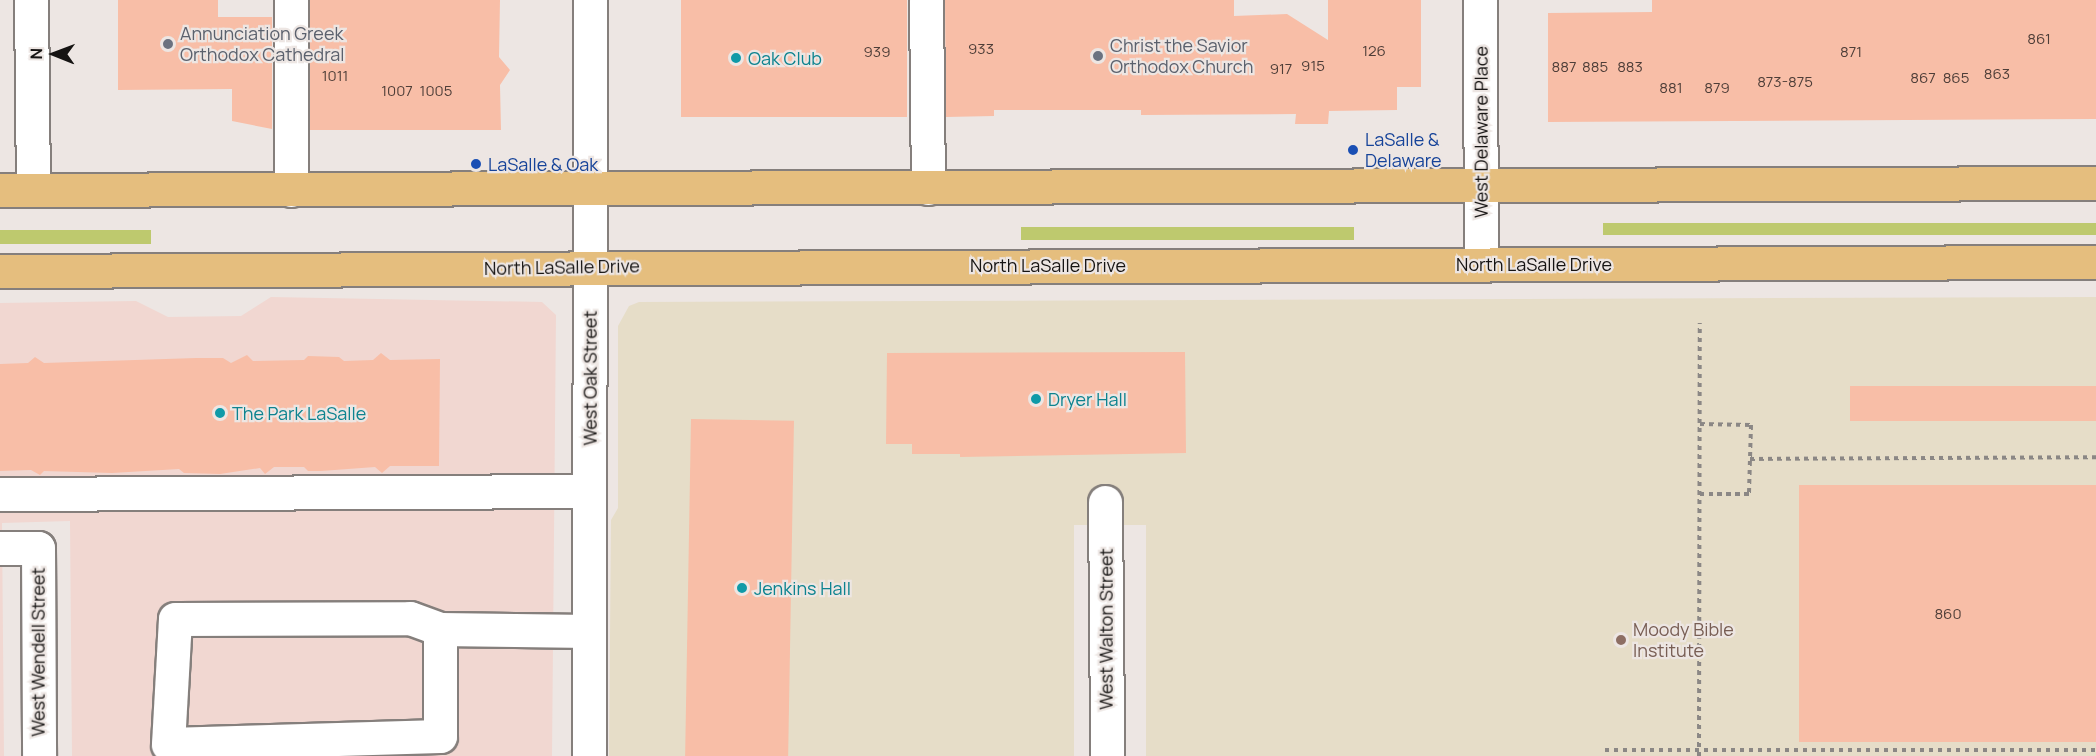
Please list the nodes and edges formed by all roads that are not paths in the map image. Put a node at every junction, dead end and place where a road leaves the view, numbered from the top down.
1 (31, 0) edge
2 (291, 0) edge
3 (590, 0) edge
4 (926, 0) edge
5 (1480, 0) edge
6 (2096, 183) edge
7 (1481, 186) junction
8 (928, 188) junction
9 (0, 190) edge
10 (33, 190) junction
11 (291, 190) junction
12 (590, 190) junction
13 (2096, 262) edge
14 (1481, 264) junction
15 (590, 267) junction
16 (0, 271) edge
17 (590, 491) junction
18 (0, 494) edge
19 (1105, 502) dead end
20 (0, 548) edge
21 (440, 628) junction
22 (589, 631) junction
23 (39, 756) edge
24 (589, 756) edge
25 (1107, 756) edge

1 - 10 street
2 - 11 street
3 - 12 street, West Oak Street
4 - 8 street
5 - 7 street, West Delaware Place
6 - 7 main road
7 - 8 main road
7 - 14 street, West Delaware Place
8 - 12 main road
9 - 10 main road
10 - 11 main road
11 - 12 main road
12 - 15 street, West Oak Street
13 - 14 main road, North LaSalle Drive
14 - 15 main road, North LaSalle Drive
15 - 16 main road, North LaSalle Drive
15 - 17 street, West Oak Street
17 - 18 street
17 - 22 street, West Oak Street
19 - 25 street, West Walton Street
20 - 23 street, West Wendell Street
21 - 21 street
21 - 22 street
22 - 24 street, West Oak Street

